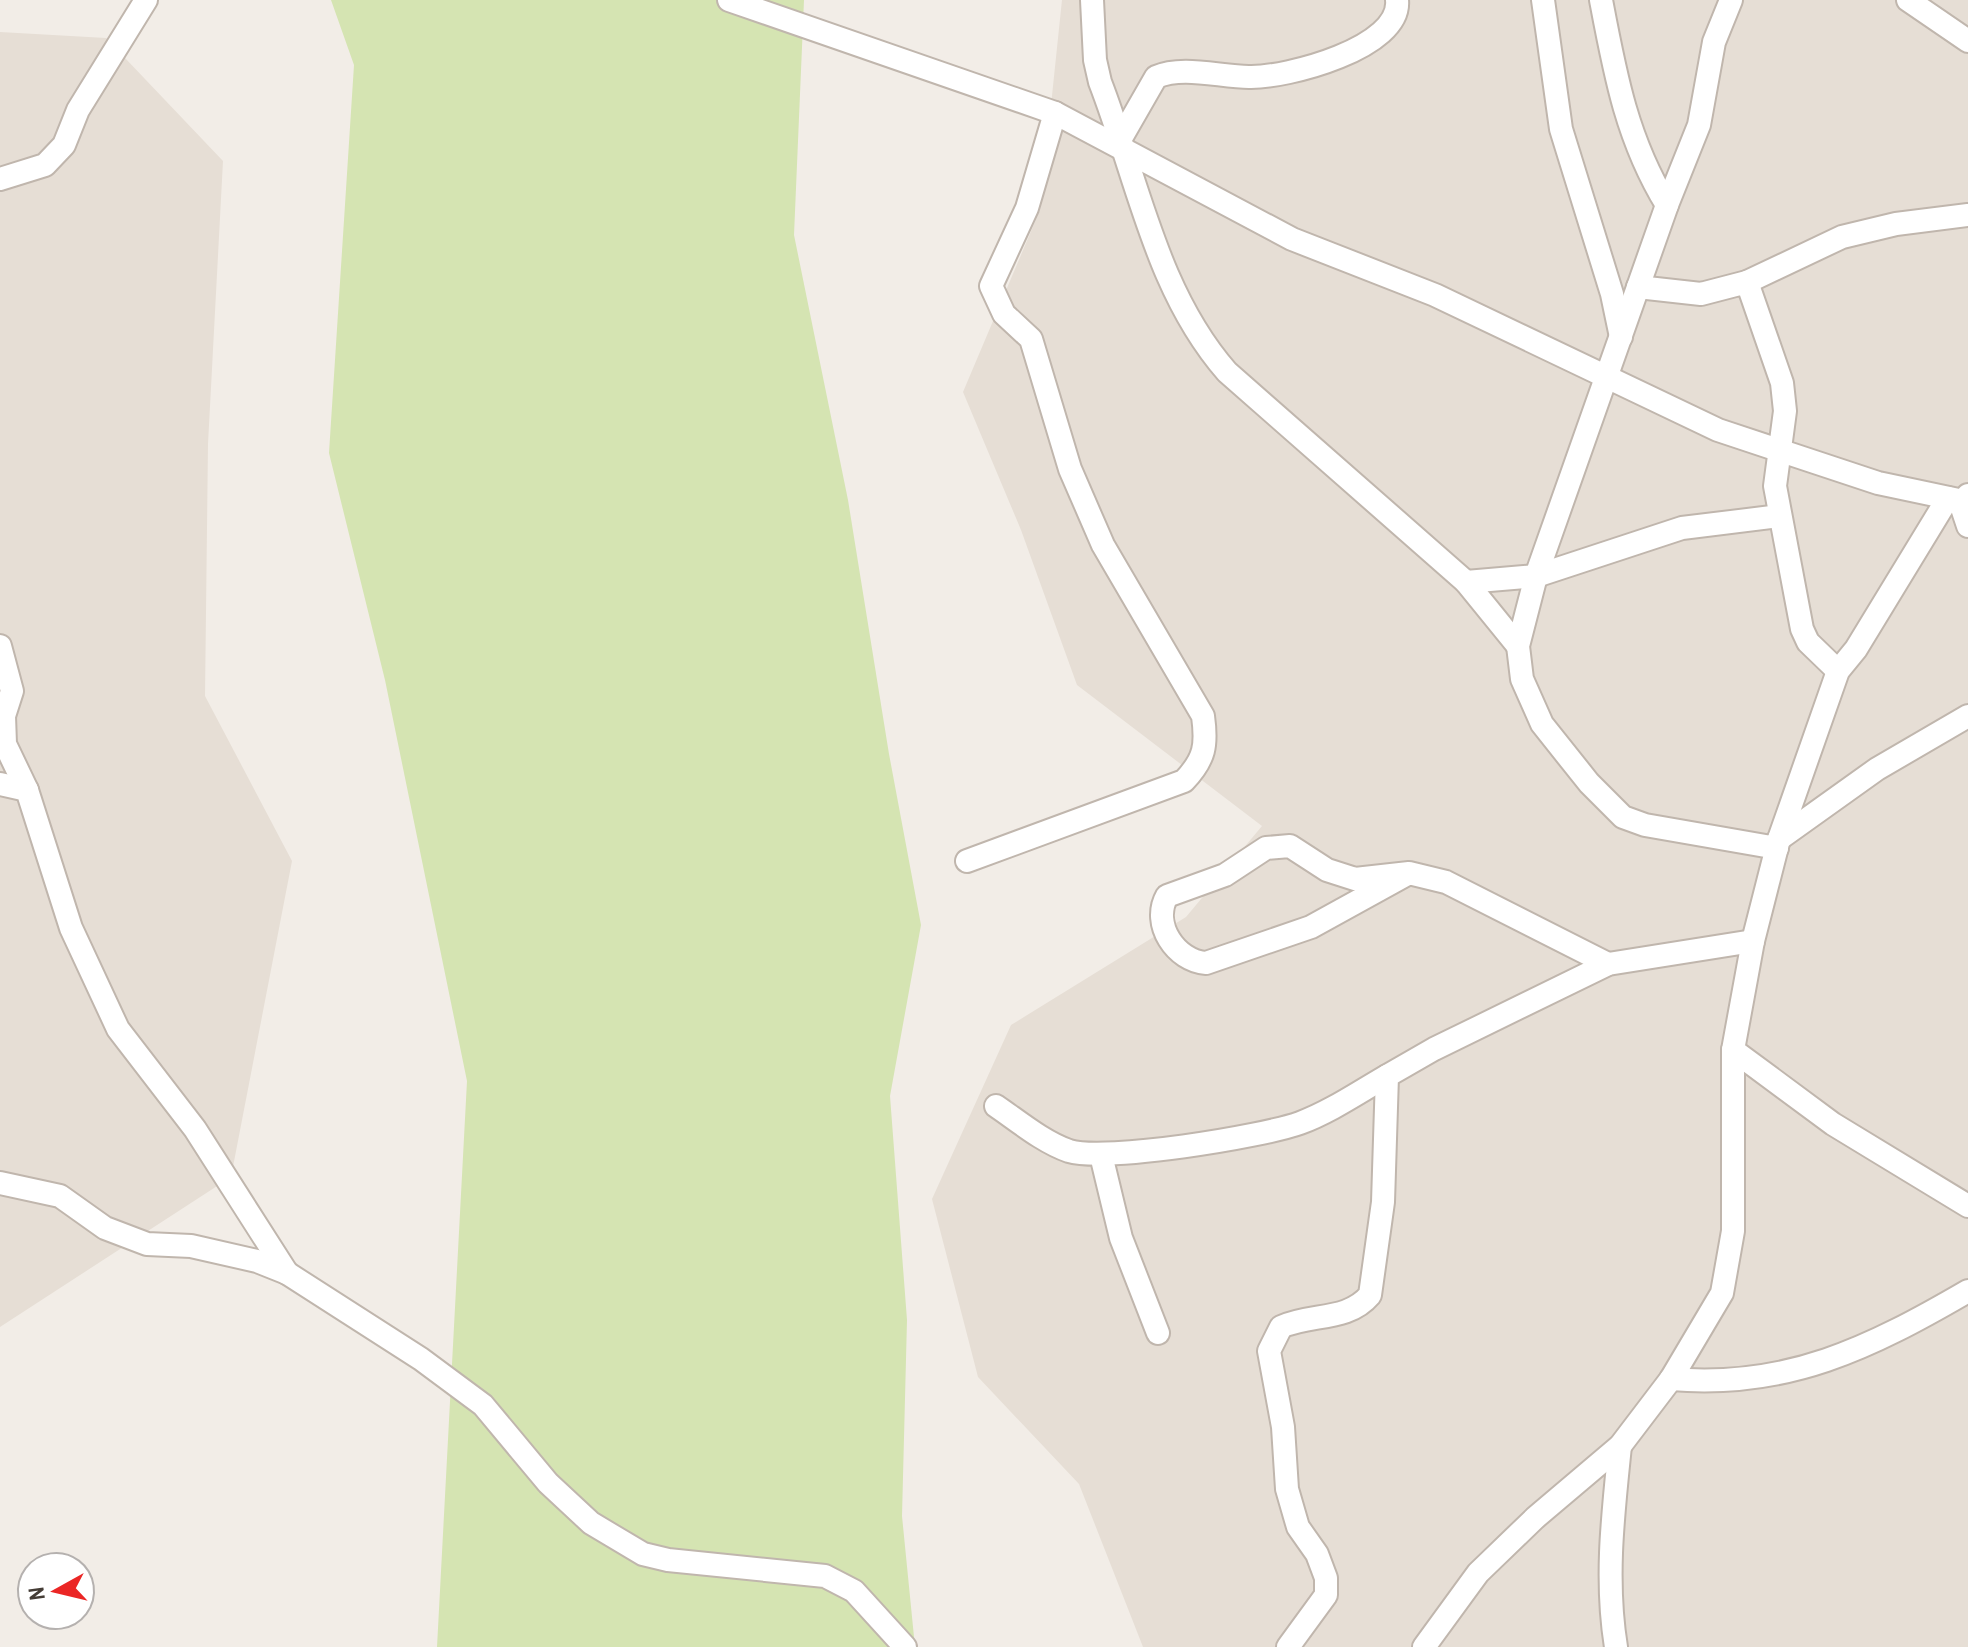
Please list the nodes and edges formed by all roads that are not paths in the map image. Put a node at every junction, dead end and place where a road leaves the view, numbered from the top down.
1 (146, 0) edge
2 (729, 0) edge
3 (1092, 0) edge
4 (1397, 0) edge
5 (1543, 0) edge
6 (1601, 0) edge
7 (1731, 0) edge
8 (1908, 0) edge
9 (1968, 41) edge
10 (1055, 113) junction
11 (1123, 142) junction
12 (0, 179) edge
13 (1667, 205) junction
14 (1968, 215) edge
15 (1747, 282) junction
16 (1638, 287) junction
17 (1621, 338) junction
18 (1609, 379) junction
19 (1780, 449) junction
20 (1962, 499) edge
21 (1780, 516) junction
22 (1968, 526) edge
23 (1536, 576) junction
24 (1466, 582) junction
25 (0, 646) edge
26 (1518, 646) junction
27 (1838, 671) junction
28 (1968, 716) edge
29 (0, 784) edge
30 (27, 790) junction
31 (1778, 844) junction
32 (967, 861) dead end
33 (1409, 873) junction
34 (1753, 941) junction
35 (1608, 964) junction
36 (1733, 1050) junction
37 (1387, 1076) junction
38 (996, 1106) dead end
39 (1101, 1155) junction
40 (0, 1183) edge
41 (1968, 1206) edge
42 (287, 1273) junction
43 (1968, 1291) edge
44 (1158, 1333) dead end
45 (1671, 1379) junction
46 (1620, 1446) junction
47 (905, 1647) edge
48 (1288, 1647) edge
49 (1424, 1647) edge
50 (1616, 1647) edge

1 - 12 street
2 - 10 street
3 - 11 street
4 - 11 street
5 - 17 street
6 - 13 street
7 - 13 street
8 - 9 street
10 - 11 street
10 - 32 street
11 - 18 street
11 - 24 street
13 - 16 street
14 - 15 street
15 - 16 street
15 - 19 street
16 - 17 street
17 - 18 street
18 - 19 street
18 - 23 street
19 - 20 street
19 - 21 street
20 - 22 street
20 - 27 street
21 - 23 street
21 - 27 street
23 - 24 street
23 - 26 street
24 - 26 street
25 - 30 street
26 - 31 street
27 - 31 street
28 - 31 street
29 - 30 street
30 - 42 street
31 - 34 street
33 - 33 street
33 - 35 street
34 - 35 street
34 - 36 street
35 - 37 street
36 - 41 street
36 - 45 street
37 - 39 street
37 - 48 street
38 - 39 street
39 - 44 street
40 - 42 street
42 - 47 street
43 - 45 street
45 - 46 street
46 - 49 street
46 - 50 street

